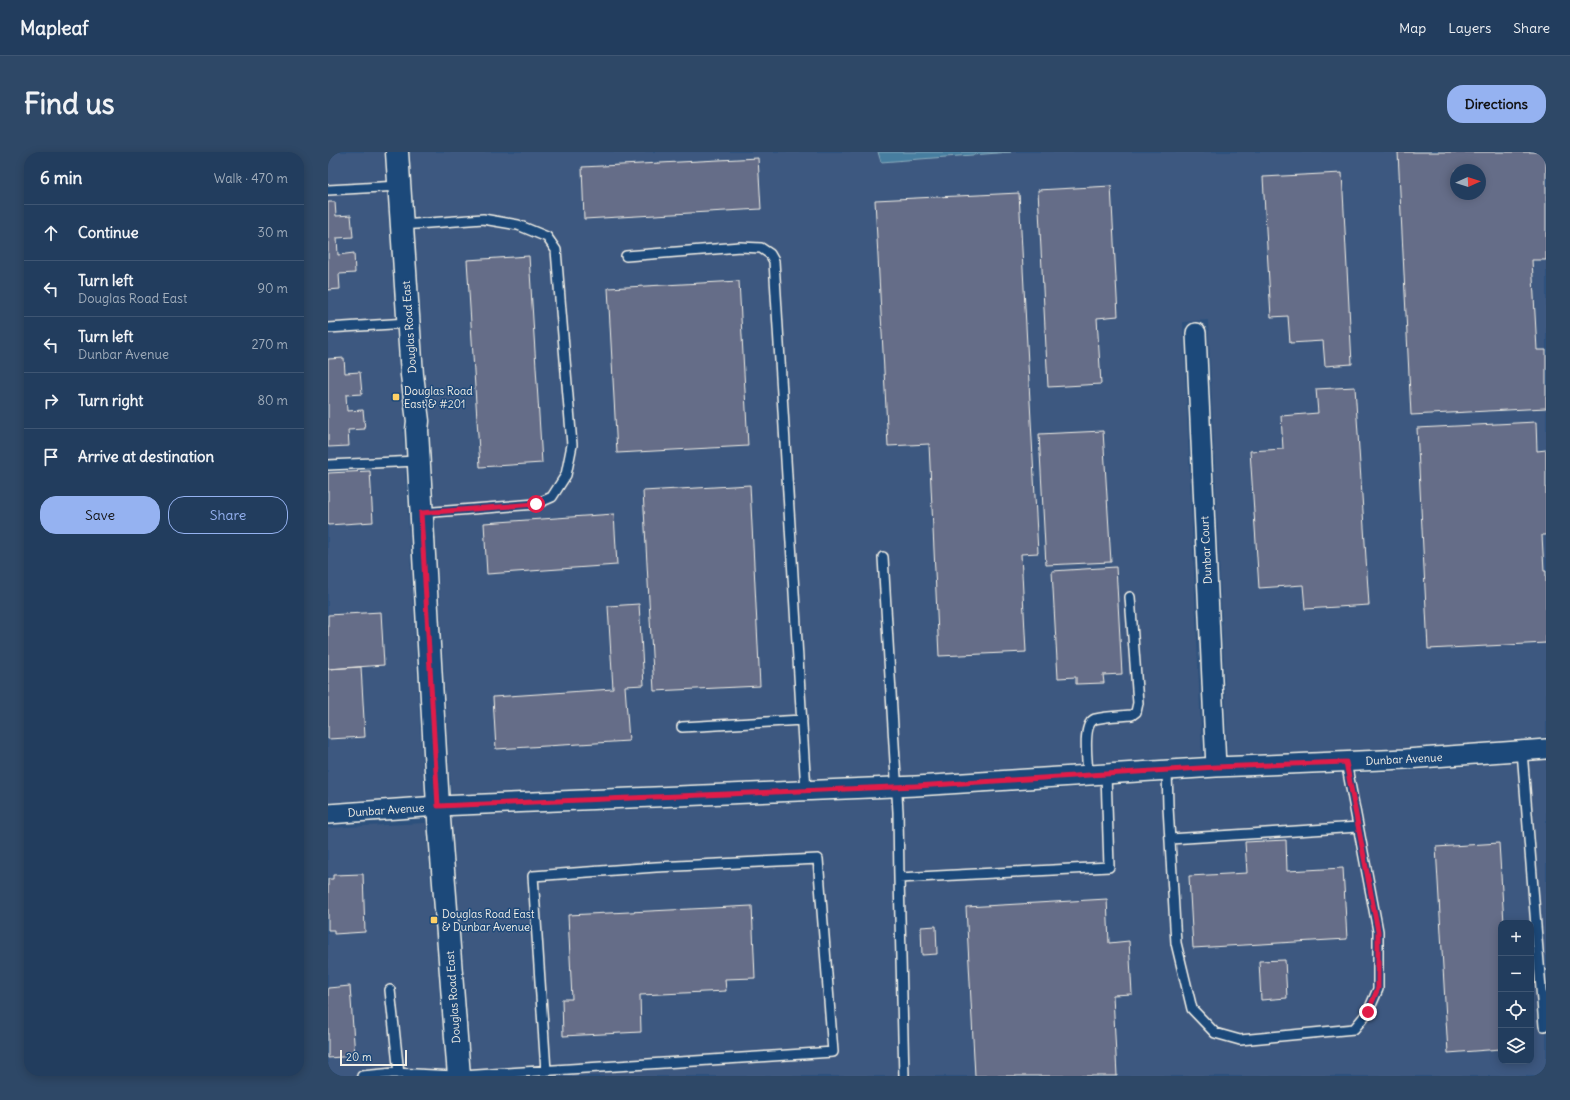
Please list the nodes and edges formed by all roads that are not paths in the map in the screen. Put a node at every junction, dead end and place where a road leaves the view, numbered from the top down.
1 (397, 152) edge
2 (399, 186) junction
3 (328, 190) edge
4 (402, 225) junction
5 (626, 256) dead end
6 (408, 323) junction
7 (328, 328) edge
8 (1196, 333) dead end
9 (418, 461) junction
10 (328, 465) edge
11 (421, 513) junction
12 (882, 557) dead end
13 (1130, 597) dead end
14 (802, 720) junction
15 (682, 727) dead end
16 (1546, 749) edge
17 (1522, 751) junction
18 (1346, 762) junction
19 (1216, 767) junction
20 (1167, 770) junction
21 (1097, 774) junction
22 (895, 787) junction
23 (806, 791) junction
24 (438, 806) junction
25 (328, 814) edge
26 (1358, 827) junction
27 (1170, 839) junction
28 (899, 878) junction
29 (390, 990) dead end
30 (1544, 1026) dead end
31 (546, 1071) junction
32 (399, 1074) junction
33 (362, 1076) edge
34 (455, 1076) edge
35 (460, 1076) edge
36 (904, 1076) edge

1 - 2 street, Douglas Road East
2 - 3 lane
2 - 4 street, Douglas Road East
4 - 6 street, Douglas Road East
4 - 11 lane
5 - 14 lane
6 - 7 lane
6 - 9 street, Douglas Road East
8 - 19 street, Dunbar Court
9 - 10 lane
9 - 11 street, Douglas Road East
11 - 24 street, Douglas Road East
12 - 22 lane
13 - 21 lane
14 - 15 lane
14 - 23 lane
16 - 17 street, Dunbar Avenue
17 - 18 street, Dunbar Avenue
17 - 30 lane
18 - 19 street, Dunbar Avenue
18 - 26 lane
19 - 20 street, Dunbar Avenue
20 - 21 street, Dunbar Avenue
20 - 27 lane
21 - 22 street, Dunbar Avenue
21 - 28 lane
22 - 23 street, Dunbar Avenue
22 - 28 lane
23 - 24 street, Dunbar Avenue
24 - 25 street, Dunbar Avenue
24 - 35 street, Douglas Road East
26 - 27 lane
26 - 27 lane
28 - 36 lane
29 - 32 lane
31 - 31 lane
31 - 35 lane
32 - 33 lane
32 - 34 lane

